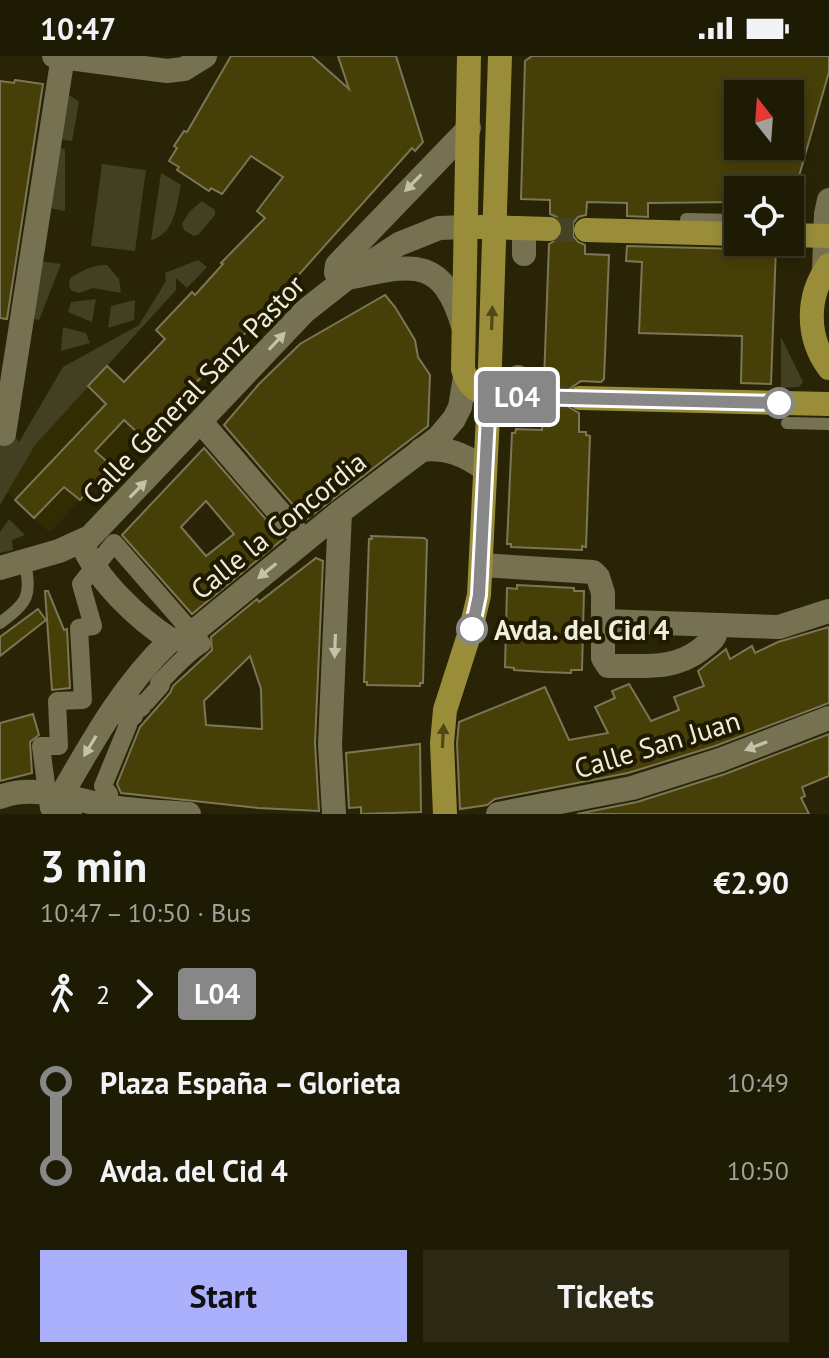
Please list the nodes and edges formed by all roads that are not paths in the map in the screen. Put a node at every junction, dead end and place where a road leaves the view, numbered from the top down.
1 (60, 56) edge
2 (205, 56) edge
3 (469, 56) edge
4 (500, 56) edge
5 (469, 128) junction
6 (686, 219) dead end
7 (724, 220) edge
8 (827, 222) edge
9 (466, 227) junction
10 (495, 228) junction
11 (586, 230) tunnel mouth
12 (804, 231) edge
13 (724, 234) edge
14 (530, 238) tunnel mouth
15 (826, 268) edge
16 (347, 278) junction
17 (463, 326) junction
18 (464, 367) junction
19 (829, 368) edge
20 (489, 396) junction
21 (544, 397) tunnel mouth
22 (580, 398) tunnel mouth
23 (829, 404) edge
24 (201, 422) junction
25 (787, 423) dead end
26 (829, 424) edge
27 (4, 434) dead end
28 (421, 450) junction
29 (485, 469) junction
30 (340, 512) junction
31 (304, 541) junction
32 (82, 543) junction
33 (25, 561) junction
34 (481, 565) junction
35 (0, 568) edge
36 (94, 568) junction
37 (829, 611) edge
38 (603, 621) junction
39 (0, 623) edge
40 (717, 625) junction
41 (182, 637) junction
42 (829, 718) edge
43 (0, 797) edge
44 (50, 802) edge
45 (111, 810) edge
46 (189, 814) edge
47 (334, 814) edge
48 (445, 814) edge
49 (498, 814) edge

1 - 2 street
1 - 27 street
3 - 5 main road
4 - 10 main road
5 - 9 main road
5 -> 16 street, Calle General Sanz Pastor
6 - 7 lane
8 - 12 main road
8 - 15 street
9 - 10 main road
9 - 16 street, Calle General Sanz Pastor
9 - 17 main road
10 - 14 main road
20 -> 10 main road
11 - 13 main road
15 - 19 main road
16 - 17 street, Calle General Sanz Pastor
24 -> 16 street, Calle General Sanz Pastor
17 - 18 main road
18 - 20 main road
18 - 28 street, Calle la Concordia
20 - 21 main road
20 - 29 main road
22 - 23 main road
24 - 31 street
32 -> 24 street, Calle General Sanz Pastor
25 - 26 lane
28 - 29 street
28 - 30 street, Calle la Concordia
29 - 34 main road
30 - 31 street, Calle la Concordia
30 -> 47 street
31 -> 41 street, Calle la Concordia
32 - 33 street
32 - 36 street
33 - 35 street
33 - 39 lane
34 - 38 street
48 -> 34 main road
36 - 41 street
36 - 44 street
37 - 40 street
38 - 40 street
38 - 40 street
41 -> 44 street, Calle la Concordia
41 - 45 street
42 -> 49 street, Calle San Juan
43 - 44 street
44 - 45 street
45 - 46 street

